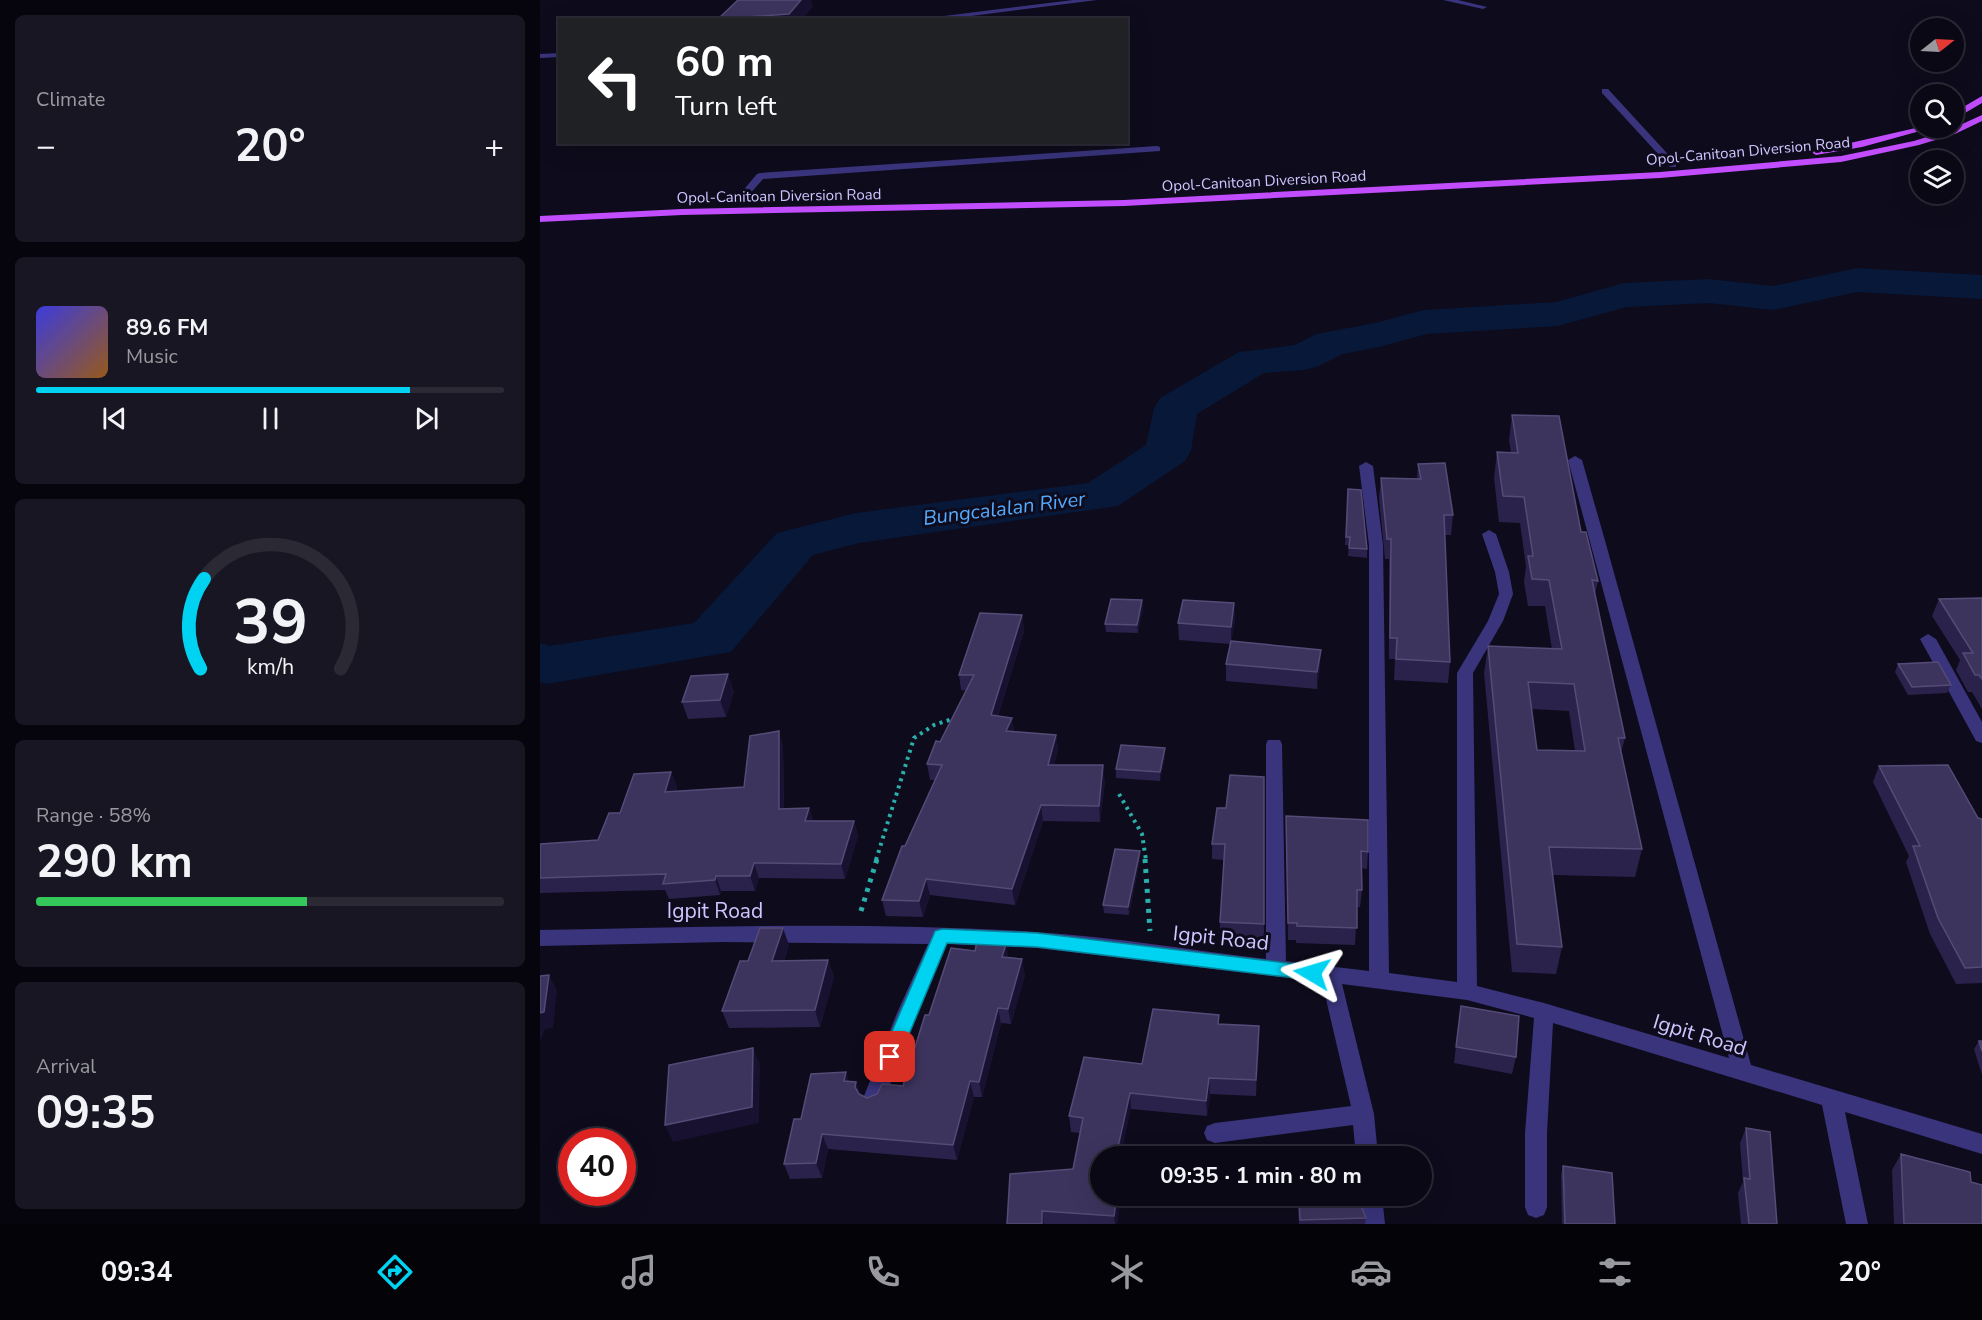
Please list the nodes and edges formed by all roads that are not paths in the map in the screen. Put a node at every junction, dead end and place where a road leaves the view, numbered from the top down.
1 (1094, 0) edge
2 (1448, 0) edge
3 (1483, 7) dead end
4 (933, 18) edge
5 (558, 55) edge
6 (540, 56) edge
7 (1605, 91) dead end
8 (1982, 99) edge
9 (1964, 110) edge
10 (1982, 118) edge
11 (1910, 132) edge
12 (1157, 149) dead end
13 (1673, 165) junction
14 (739, 201) junction
15 (540, 209) edge
16 (540, 219) edge
17 (1575, 460) dead end
18 (1366, 466) dead end
19 (1489, 534) dead end
20 (1928, 639) dead end
21 (1982, 737) edge
22 (1274, 744) dead end
23 (942, 936) junction
24 (540, 938) edge
25 (1276, 969) junction
26 (1330, 975) junction
27 (1379, 982) junction
28 (1467, 992) junction
29 (1544, 1012) junction
30 (1743, 1073) junction
31 (1831, 1098) junction
32 (873, 1101) edge
33 (1363, 1114) junction
34 (1215, 1134) dead end
35 (1982, 1144) edge
36 (1366, 1146) edge
37 (1372, 1206) edge
38 (1536, 1207) dead end
39 (1374, 1224) edge
40 (1857, 1224) edge

1 - 4 street
2 - 3 street
5 - 6 street
7 - 13 street
8 - 9 main road
10 - 16 main road, Opol-Canitoan Diversion Road
11 - 13 main road, Opol-Canitoan Diversion Road
12 - 14 street
13 - 14 main road, Opol-Canitoan Diversion Road
14 - 15 main road, Opol-Canitoan Diversion Road
17 - 30 street
18 - 27 street
19 - 28 street
20 - 21 street
22 - 25 street
23 - 24 street, Igpit Road
23 - 25 street, Igpit Road
23 - 32 street
25 - 26 street, Igpit Road
26 - 27 street, Igpit Road
26 - 33 street
27 - 28 street, Igpit Road
28 - 29 street, Igpit Road
29 - 30 street, Igpit Road
29 - 38 street
30 - 31 street, Igpit Road
31 - 35 street, Igpit Road
31 - 40 street
33 - 34 street
33 - 36 street
37 - 39 street

